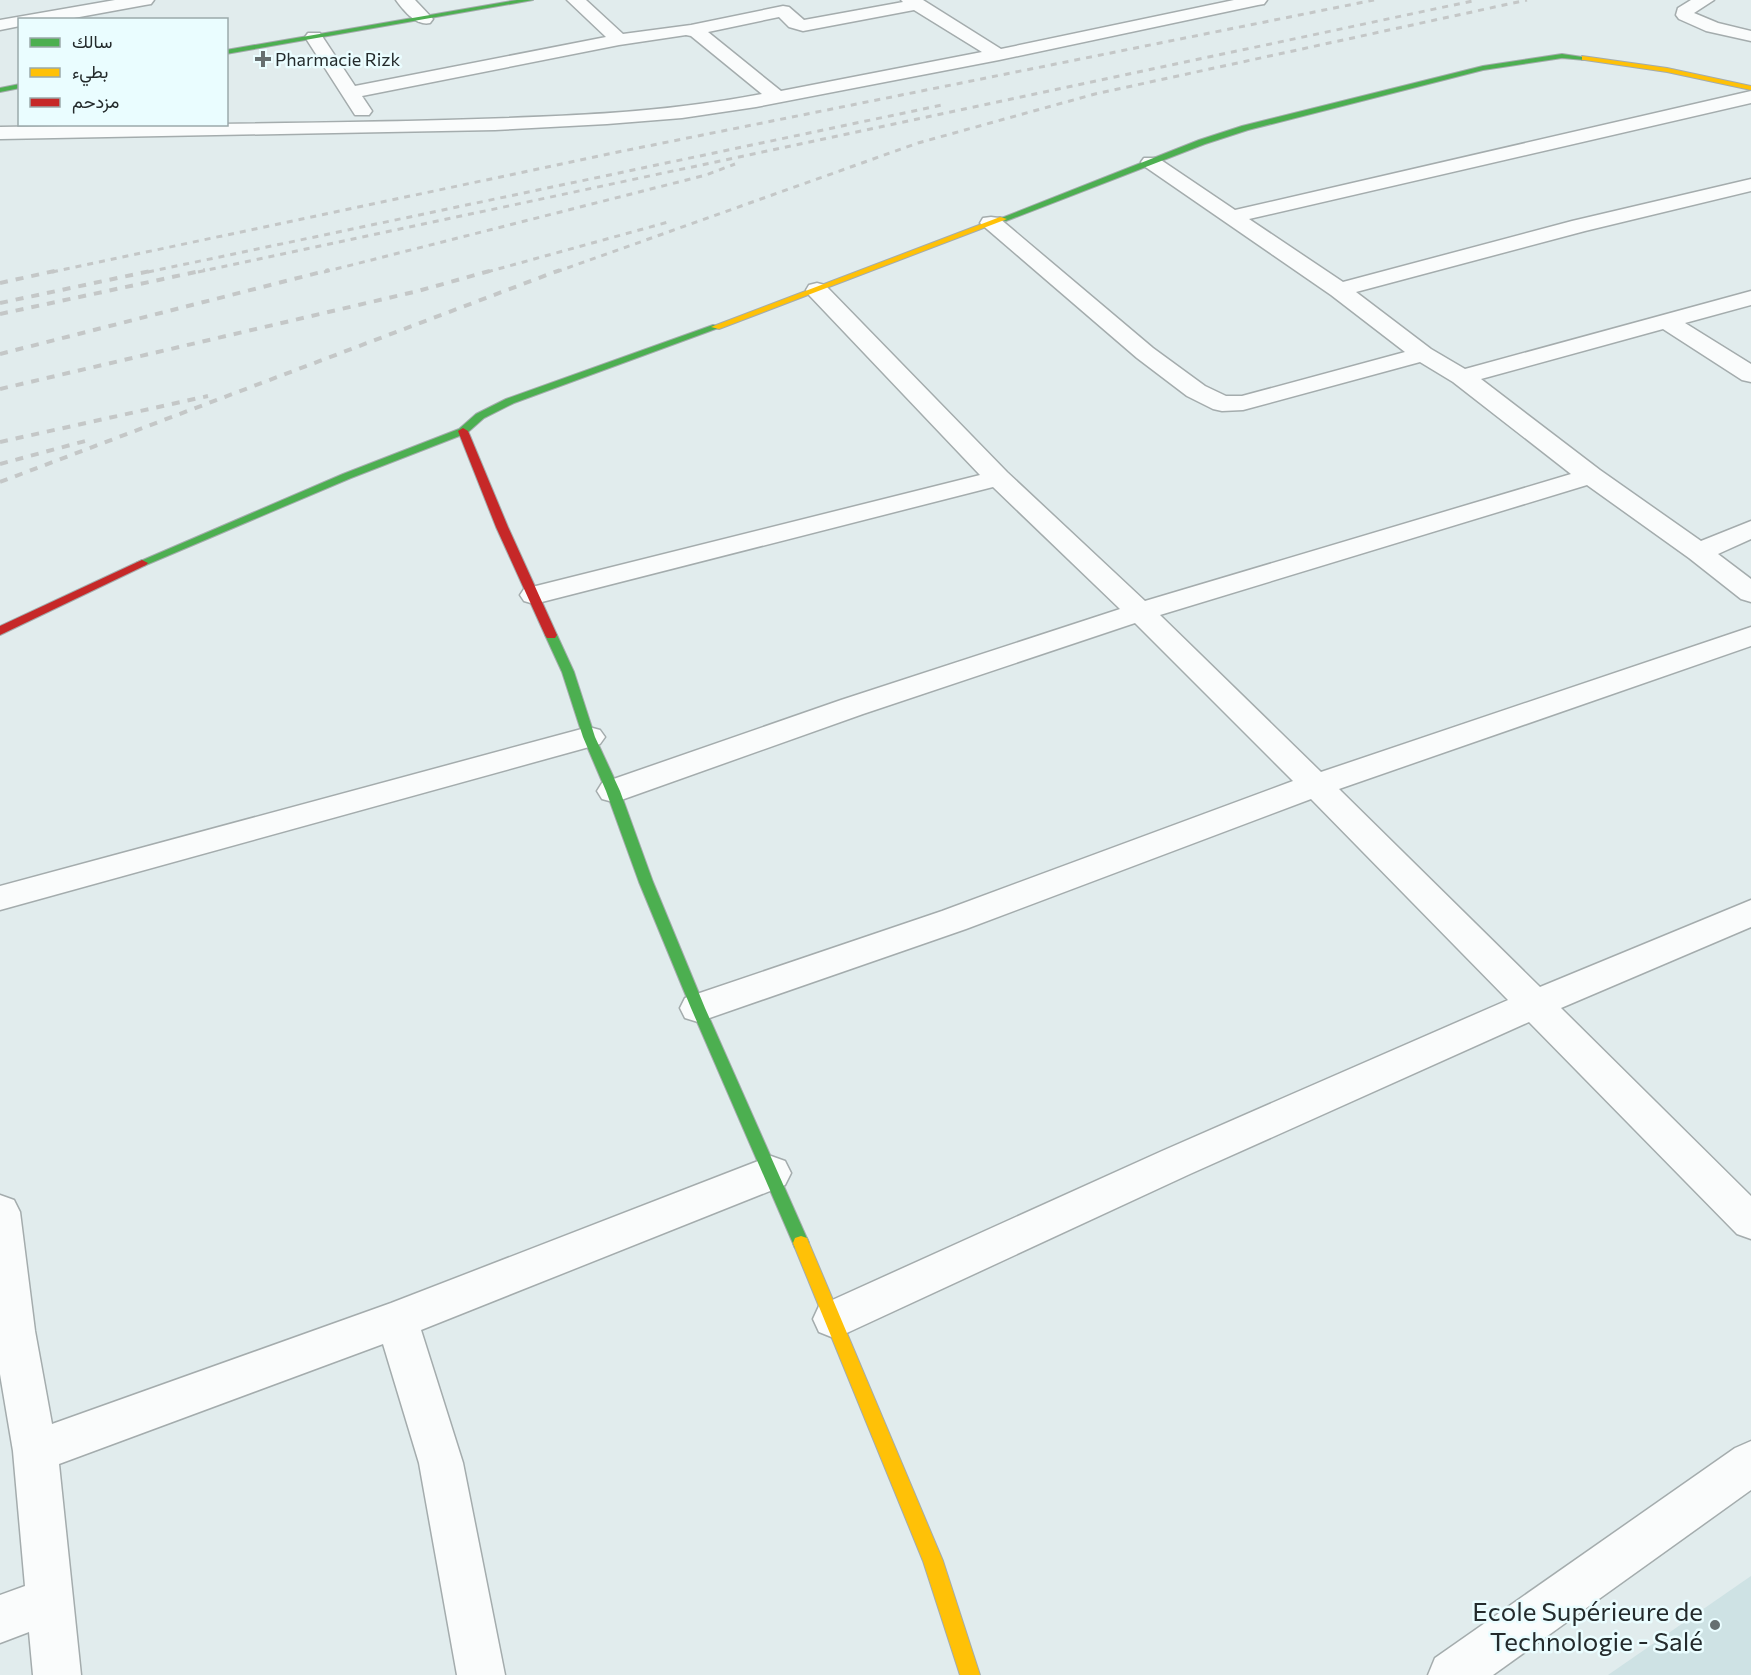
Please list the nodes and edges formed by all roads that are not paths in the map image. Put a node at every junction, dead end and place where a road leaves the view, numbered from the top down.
1 (145, 0) edge
2 (405, 0) edge
3 (530, 0) edge
4 (576, 0) edge
5 (1258, 0) edge
6 (1705, 0) edge
7 (913, 2) edge
8 (779, 5) edge
9 (42, 18) edge
10 (424, 19) junction
11 (18, 21) edge
12 (0, 25) edge
13 (693, 30) junction
14 (1751, 36) edge
15 (314, 37) junction
16 (619, 40) junction
17 (228, 52) edge
18 (999, 55) junction
19 (18, 86) edge
20 (1751, 88) edge
21 (0, 90) edge
22 (351, 92) junction
23 (777, 97) junction
24 (1751, 97) edge
25 (373, 128) junction
26 (0, 133) edge
27 (1151, 162) junction
28 (1751, 185) edge
29 (1232, 216) junction
30 (991, 223) junction
31 (817, 290) junction
32 (1339, 290) junction
33 (1751, 298) edge
34 (1666, 321) junction
35 (1423, 354) junction
36 (1751, 375) edge
37 (1462, 377) junction
38 (463, 431) junction
39 (1591, 476) junction
40 (998, 477) junction
41 (1751, 529) edge
42 (1699, 552) junction
43 (1751, 592) edge
44 (534, 595) junction
45 (1140, 612) junction
46 (0, 631) edge
47 (1751, 636) edge
48 (590, 737) junction
49 (1316, 785) junction
50 (613, 791) junction
51 (0, 898) edge
52 (1751, 913) edge
53 (1532, 1004) junction
54 (698, 1008) junction
55 (771, 1173) junction
56 (0, 1212) edge
57 (1751, 1222) edge
58 (834, 1319) junction
59 (397, 1320) junction
60 (7, 1333) edge
61 (35, 1451) junction
62 (1751, 1463) edge
63 (48, 1601) junction
64 (0, 1619) edge
65 (57, 1675) edge
66 (481, 1675) edge
67 (970, 1675) edge
68 (1452, 1675) edge

1 - 9 street
2 - 10 street
3 - 10 street
4 - 16 street
5 - 18 street
6 - 14 street
7 - 8 street
7 - 18 street
8 - 13 street
10 - 15 street
11 - 12 street
13 - 16 street
13 - 23 street
15 - 17 street
15 - 22 street
16 - 22 street
18 - 23 street
19 - 21 street
20 - 27 street
22 - 25 street
23 - 25 street
24 - 29 street
25 - 26 street
27 - 29 street
27 - 30 street
28 - 32 street
29 - 32 street
30 - 31 street
30 - 35 street
31 - 38 street
31 - 40 street
32 - 35 street
33 - 34 street
34 - 36 street
34 - 37 street
35 - 37 street
37 - 39 street
38 - 44 street
38 - 46 street
39 - 42 street
39 - 45 street
40 - 44 street
40 - 45 street
41 - 42 street
42 - 43 street
44 - 48 street
45 - 49 street
45 - 50 street
47 - 49 street
48 - 50 street
48 - 51 street
49 - 53 street
49 - 54 street
50 - 54 street
52 - 53 street
53 - 57 street
53 - 58 street
54 - 55 street
55 - 58 street
55 - 59 street
56 - 60 street
58 - 67 street
59 - 61 street
59 - 66 street
60 - 61 street
61 - 63 street
62 - 68 street
63 - 64 street
63 - 65 street

